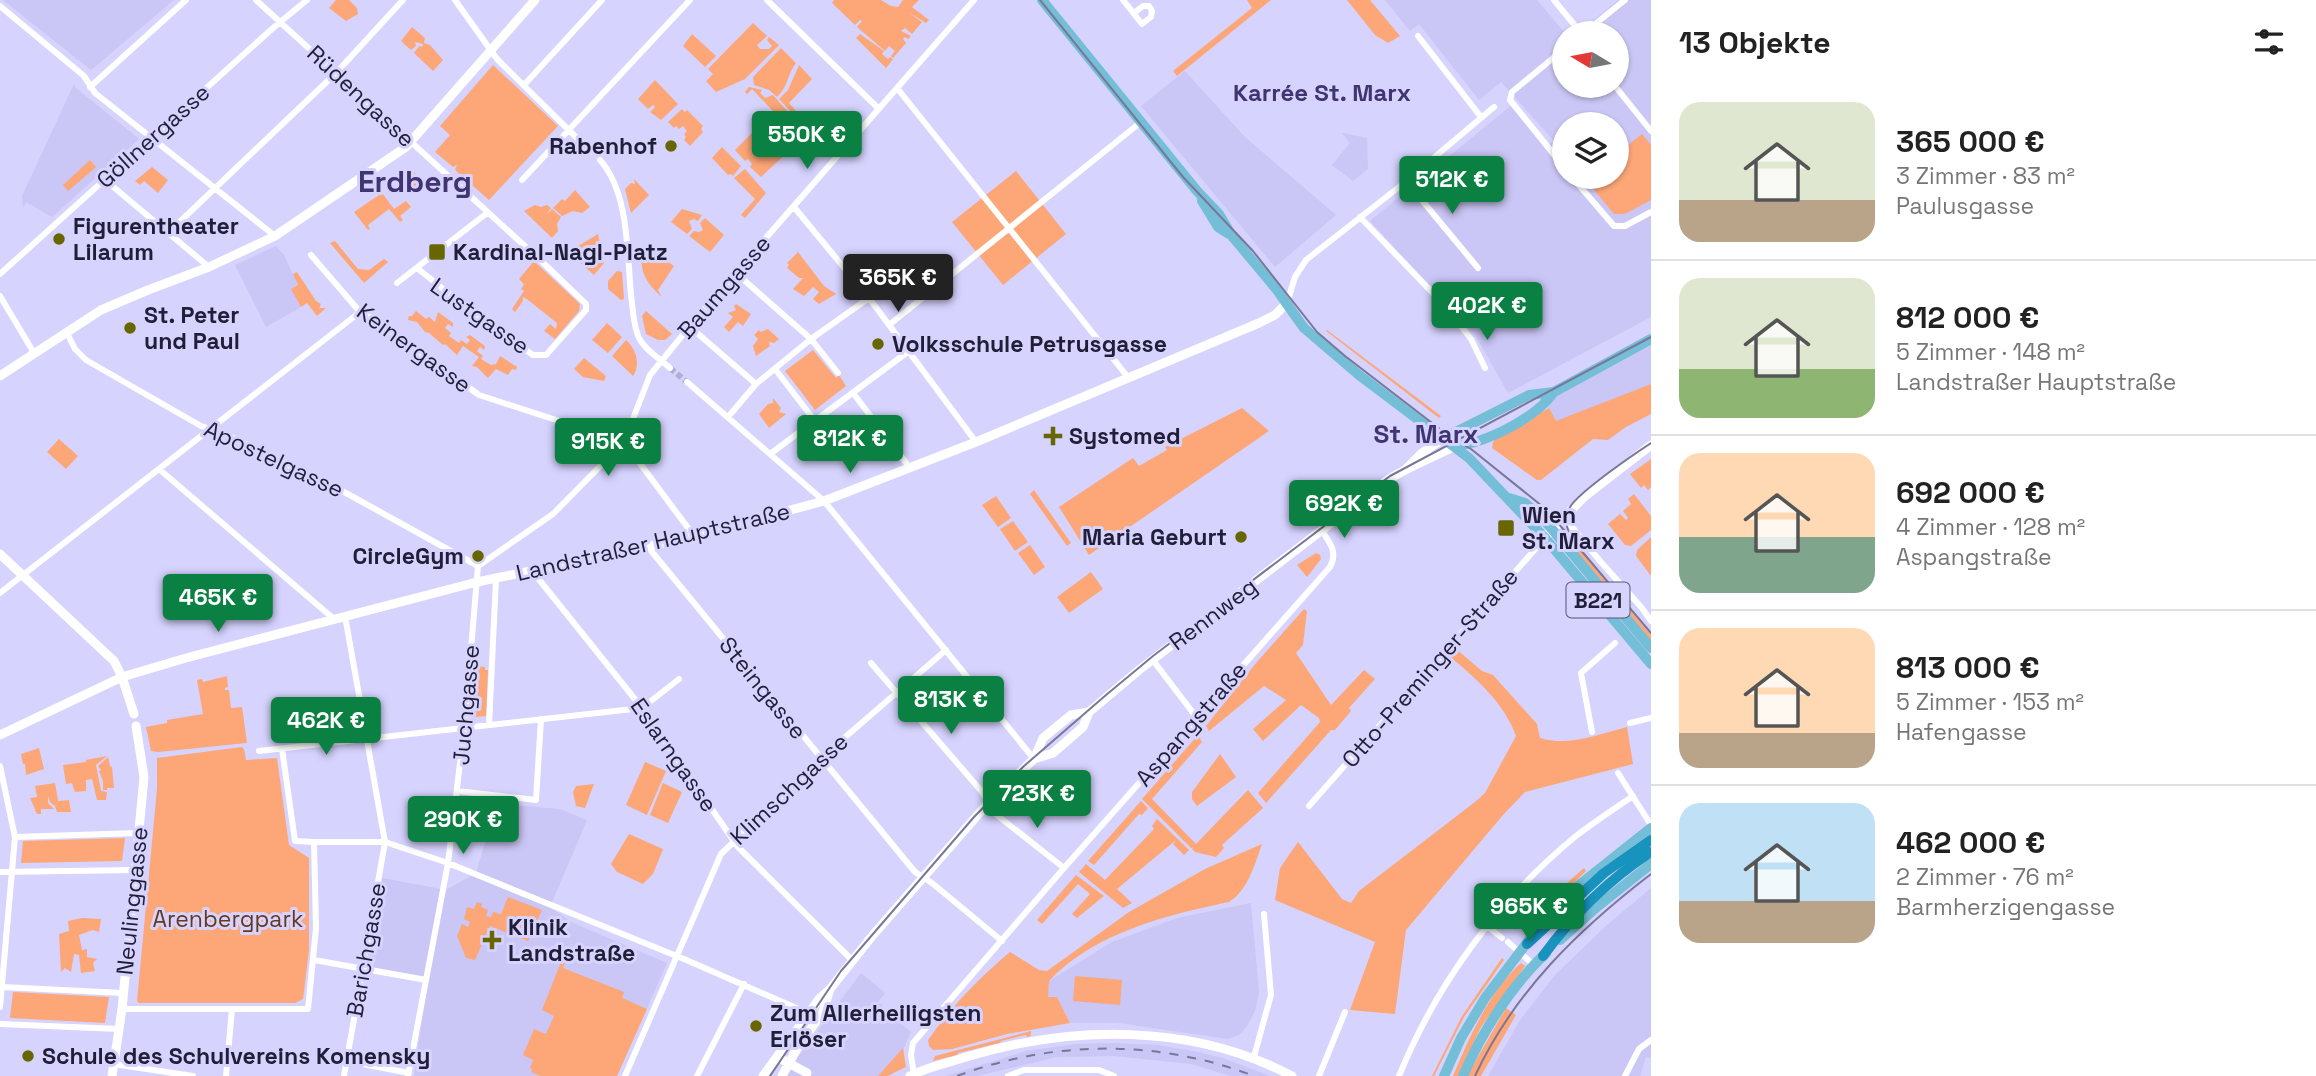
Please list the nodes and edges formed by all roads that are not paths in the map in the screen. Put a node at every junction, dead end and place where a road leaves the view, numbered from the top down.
1 (186, 0) edge
2 (256, 0) edge
3 (307, 0) edge
4 (403, 0) edge
5 (455, 0) edge
6 (535, 0) edge
7 (602, 0) edge
8 (690, 0) edge
9 (767, 0) edge
10 (974, 0) edge
11 (1042, 0) edge
12 (1123, 0) edge
13 (1554, 0) edge
14 (1625, 0) edge
15 (0, 6) edge
16 (1134, 13) dead end
17 (1572, 21) edge
18 (1598, 21) edge
19 (281, 23) junction
20 (1418, 36) dead end
21 (491, 51) junction
22 (1552, 59) edge
23 (335, 73) junction
24 (524, 85) junction
25 (90, 87) junction
26 (897, 88) junction
27 (1625, 98) edge
28 (1494, 107) dead end
29 (879, 109) junction
30 (1482, 117) junction
31 (1141, 122) junction
32 (569, 129) junction
33 (1651, 131) edge
34 (152, 137) junction
35 (411, 143) junction
36 (591, 152) dead end
37 (1552, 152) edge
38 (600, 160) dead end
39 (105, 180) junction
40 (522, 180) dead end
41 (1406, 181) junction
42 (216, 188) junction
43 (1583, 189) edge
44 (794, 206) junction
45 (1651, 212) edge
46 (487, 213) junction
47 (1360, 217) junction
48 (1009, 228) junction
49 (167, 233) junction
50 (275, 236) junction
51 (312, 255) dead end
52 (209, 267) junction
53 (416, 268) junction
54 (1478, 268) dead end
55 (736, 273) junction
56 (0, 274) edge
57 (397, 283) dead end
58 (0, 296) edge
59 (869, 298) junction
60 (1287, 303) junction
61 (360, 312) junction
62 (889, 325) junction
63 (690, 326) junction
64 (67, 333) junction
65 (811, 339) junction
66 (1651, 339) edge
67 (909, 351) junction
68 (34, 353) junction
69 (546, 355) joint
70 (661, 360) junction
71 (670, 368) tunnel mouth
72 (1485, 368) dead end
73 (775, 369) junction
74 (838, 373) dead end
75 (0, 376) edge
76 (1128, 376) junction
77 (687, 382) tunnel mouth
78 (756, 384) junction
79 (1554, 392) junction
80 (853, 393) junction
81 (728, 418) junction
82 (815, 421) junction
83 (211, 429) junction
84 (1444, 439) junction
85 (624, 442) junction
86 (975, 442) junction
87 (1651, 445) edge
88 (1455, 446) junction
89 (770, 454) junction
90 (910, 468) junction
91 (1407, 468) junction
92 (159, 469) junction
93 (824, 501) junction
94 (1563, 516) junction
95 (1322, 531) junction
96 (1548, 534) junction
97 (694, 536) junction
98 (648, 547) junction
99 (0, 554) edge
100 (478, 566) junction
101 (533, 572) junction
102 (23, 575) junction
103 (496, 579) junction
104 (477, 582) junction
105 (0, 593) edge
106 (345, 617) junction
107 (334, 619) junction
108 (1651, 621) edge
109 (1615, 643) dead end
110 (1651, 648) edge
111 (946, 650) junction
112 (1152, 659) junction
113 (871, 663) dead end
114 (1651, 664) edge
115 (122, 677) junction
116 (679, 679) dead end
117 (895, 692) junction
118 (642, 708) junction
119 (1089, 712) junction
120 (134, 714) dead end
121 (1197, 718) junction
122 (1651, 718) edge
123 (541, 719) junction
124 (1630, 723) dead end
125 (489, 725) junction
126 (136, 726) dead end
127 (464, 727) junction
128 (1592, 732) dead end
129 (0, 735) edge
130 (367, 739) junction
131 (282, 749) junction
132 (259, 751) dead end
133 (821, 758) junction
134 (1034, 759) junction
135 (0, 766) edge
136 (1618, 773) dead end
137 (457, 790) junction
138 (1633, 796) junction
139 (989, 802) junction
140 (1309, 806) dead end
141 (1651, 826) edge
142 (138, 833) junction
143 (15, 837) junction
144 (734, 839) junction
145 (1651, 840) edge
146 (314, 842) junction
147 (385, 842) junction
148 (1651, 852) edge
149 (448, 863) junction
150 (1651, 864) edge
151 (1063, 868) junction
152 (135, 870) junction
153 (12, 871) junction
154 (0, 872) edge
155 (923, 878) junction
156 (1264, 914) dead end
157 (1487, 926) junction
158 (1002, 941) junction
159 (1523, 948) junction
160 (1543, 956) junction
161 (678, 957) junction
162 (314, 960) junction
163 (852, 960) junction
164 (1535, 965) junction
165 (363, 968) junction
166 (426, 980) junction
167 (744, 984) junction
168 (2, 987) edge
169 (830, 989) junction
170 (123, 993) junction
171 (0, 1007) edge
172 (122, 1009) junction
173 (232, 1009) junction
174 (1345, 1012) dead end
175 (809, 1013) junction
176 (0, 1024) edge
177 (815, 1024) junction
178 (119, 1029) junction
179 (1651, 1040) edge
180 (779, 1057) junction
181 (1253, 1060) junction
182 (347, 1062) junction
183 (788, 1063) junction
184 (113, 1064) junction
185 (1023, 1073) edge
186 (1098, 1073) edge
187 (409, 1074) edge
188 (809, 1075) edge
189 (912, 1075) edge
190 (112, 1076) edge
191 (193, 1076) edge
192 (226, 1076) edge
193 (344, 1076) edge
194 (625, 1076) edge
195 (697, 1076) edge
196 (764, 1076) edge
197 (782, 1076) edge
198 (1008, 1076) edge
199 (1114, 1076) edge
200 (1292, 1076) edge
201 (1319, 1076) edge
202 (1399, 1076) edge
203 (1444, 1076) edge
204 (1463, 1076) edge
205 (1625, 1076) edge

1 - 25 street
2 - 19 street, Rüdengasse
3 - 19 street, Göllnergasse
4 - 23 street
5 - 21 street
6 - 21 main road
7 - 24 street
8 - 32 street
9 - 29 street
10 - 26 street, Baumgasse
11 - 31 main road, B221
12 - 16 street
13 - 17 street
14 - 18 street
15 - 25 street
19 - 23 street, Rüdengasse
19 - 34 street, Göllnergasse
20 - 30 street
21 - 24 street
21 - 35 main road
22 - 37 street
23 - 35 street, Rüdengasse
23 - 42 street
24 - 32 street
25 - 34 street
26 - 29 street, Baumgasse
26 - 48 street
27 - 33 street
28 - 30 street
29 - 44 street, Baumgasse
30 - 41 street
31 - 48 street
31 - 60 main road, B221
32 - 36 street
32 - 40 street
34 - 39 street, Göllnergasse
34 - 42 street
35 - 46 street, Rüdengasse
35 - 50 main road
38 - 70 street
39 - 49 street
39 - 56 street, Göllnergasse
41 - 47 street
41 - 54 street
42 - 49 street
42 - 50 street
43 - 45 street
44 - 55 street, Baumgasse
44 - 59 street
46 - 53 street
46 - 69 street, Rüdengasse
47 - 60 street
47 - 72 street
48 - 62 street
48 - 76 street
49 - 52 street
50 - 52 main road
51 - 61 street, Keinergasse
52 - 64 main road
53 - 57 street
53 - 69 street, Lustgasse
55 - 63 street, Baumgasse
55 - 65 street
58 - 68 street
59 - 62 street
59 - 65 street
60 - 76 main road, Landstraßer Hauptstraße
60 - 84 main road, B221
61 - 83 street
61 - 85 street, Keinergasse
62 - 67 street
63 - 70 street, Baumgasse
63 - 78 street
64 - 68 main road
64 - 83 street, Apostelgasse
65 - 73 street
65 - 74 street
66 - 79 main road, Rennweg
67 - 80 street
67 - 86 street
68 - 75 main road
70 - 71 street
70 - 85 street, Baumgasse
73 - 78 street
73 - 82 street
76 - 86 main road, Landstraßer Hauptstraße
77 - 81 street
78 - 81 street
79 - 84 main road, Rennweg
79 - 88 main road, Rennweg
80 - 82 street
80 - 90 street
81 - 89 street
82 - 89 street
83 - 92 street
83 - 100 street, Apostelgasse
84 - 88 main road, B221
84 - 91 main road, Rennweg
85 - 97 street
85 - 100 street, Baumgasse
86 - 90 main road, Landstraßer Hauptstraße
87 - 94 main road
88 - 91 main road, Rennweg
88 - 96 main road, B221
89 - 93 street
90 - 93 main road, Landstraßer Hauptstraße
91 - 95 main road, Rennweg
92 - 102 street
92 - 107 street
93 - 97 main road, Landstraßer Hauptstraße
93 - 111 street
94 - 96 main road
94 - 108 street
95 - 112 main road, Rennweg
95 - 121 street, Aspangstraße
96 - 110 main road, B221
96 - 114 main road, B221
96 - 140 street, Otto-Preminger-Straße
97 - 98 main road, Landstraßer Hauptstraße
98 - 101 main road, Landstraßer Hauptstraße
98 - 133 street, Steingasse
99 - 102 main road
100 - 104 street
101 - 103 main road, Landstraßer Hauptstraße
101 - 118 street, Eslarngasse
102 - 105 street
102 - 115 main road
103 - 104 main road, Landstraßer Hauptstraße
103 - 125 street, Juchgasse
104 - 106 main road, Landstraßer Hauptstraße
104 - 127 street, Juchgasse
106 - 107 main road, Landstraßer Hauptstraße
106 - 130 street, Barichgasse
107 - 115 main road, Landstraßer Hauptstraße
109 - 128 street
111 - 117 street, Klimschgasse
111 - 134 street
112 - 119 main road, Rennweg
112 - 121 street
113 - 117 street
115 - 120 main road
115 - 129 main road, Landstraßer Hauptstraße
116 - 118 street
117 - 133 street, Klimschgasse
117 - 139 street
118 - 123 street
118 - 144 street, Eslarngasse
119 - 134 main road, Rennweg
119 - 134 main road, Rennweg
121 - 151 street, Aspangstraße
122 - 124 street
123 - 125 street
123 - 137 street
125 - 127 street
126 - 142 main road, Neulinggasse
127 - 130 street
127 - 137 street, Juchgasse
130 - 131 street
130 - 147 street, Barichgasse
131 - 132 street
131 - 146 street
133 - 144 street, Klimschgasse
133 - 155 street, Steingasse
134 - 139 main road, Rennweg
135 - 143 street
136 - 138 street
137 - 149 street, Juchgasse
138 - 141 street
138 - 157 street
139 - 151 street
139 - 155 main road, Rennweg
141 - 159 main road
142 - 143 street
142 - 152 main road, Neulinggasse
143 - 153 street
144 - 161 street, Klimschgasse
144 - 163 street, Eslarngasse
145 - 159 highway
146 - 147 street
146 - 162 street
147 - 149 street
147 - 165 street, Barichgasse
148 - 160 highway
149 - 161 street
149 - 166 street, Juchgasse
150 - 160 main road
151 - 158 street, Aspangstraße
152 - 153 street
152 - 170 main road, Neulinggasse
153 - 154 street
153 - 168 street
155 - 158 street, Steingasse
155 - 163 main road, Rennweg
156 - 181 street
157 - 159 street
157 - 202 street
158 - 189 street, Aspangstraße
159 - 164 street
159 - 203 main road
160 - 164 main road
161 - 167 street
161 - 194 street, Klimschgasse
162 - 165 street
162 - 173 street
163 - 169 main road, Rennweg
164 - 204 main road
165 - 166 street
165 - 182 street, Barichgasse
166 - 187 street, Juchgasse
167 - 175 street
167 - 195 street
168 - 170 street
168 - 171 street
169 - 175 main road, Rennweg
169 - 177 main road, Rennweg
170 - 172 main road, Neulinggasse
172 - 173 street
172 - 178 main road, Neulinggasse
173 - 192 street
174 - 201 street
175 - 177 street
175 - 180 main road, Rennweg
176 - 178 street
177 - 183 main road, Rennweg
178 - 184 main road, Neulinggasse
179 - 205 street
180 - 183 main road
180 - 196 main road, Rennweg
181 - 189 main road
181 - 200 main road
182 - 187 street
182 - 193 street, Barichgasse
183 - 188 main road
183 - 197 main road, Rennweg
184 - 190 main road, Neulinggasse
184 - 191 street
185 - 186 street
185 - 198 street
186 - 199 street

